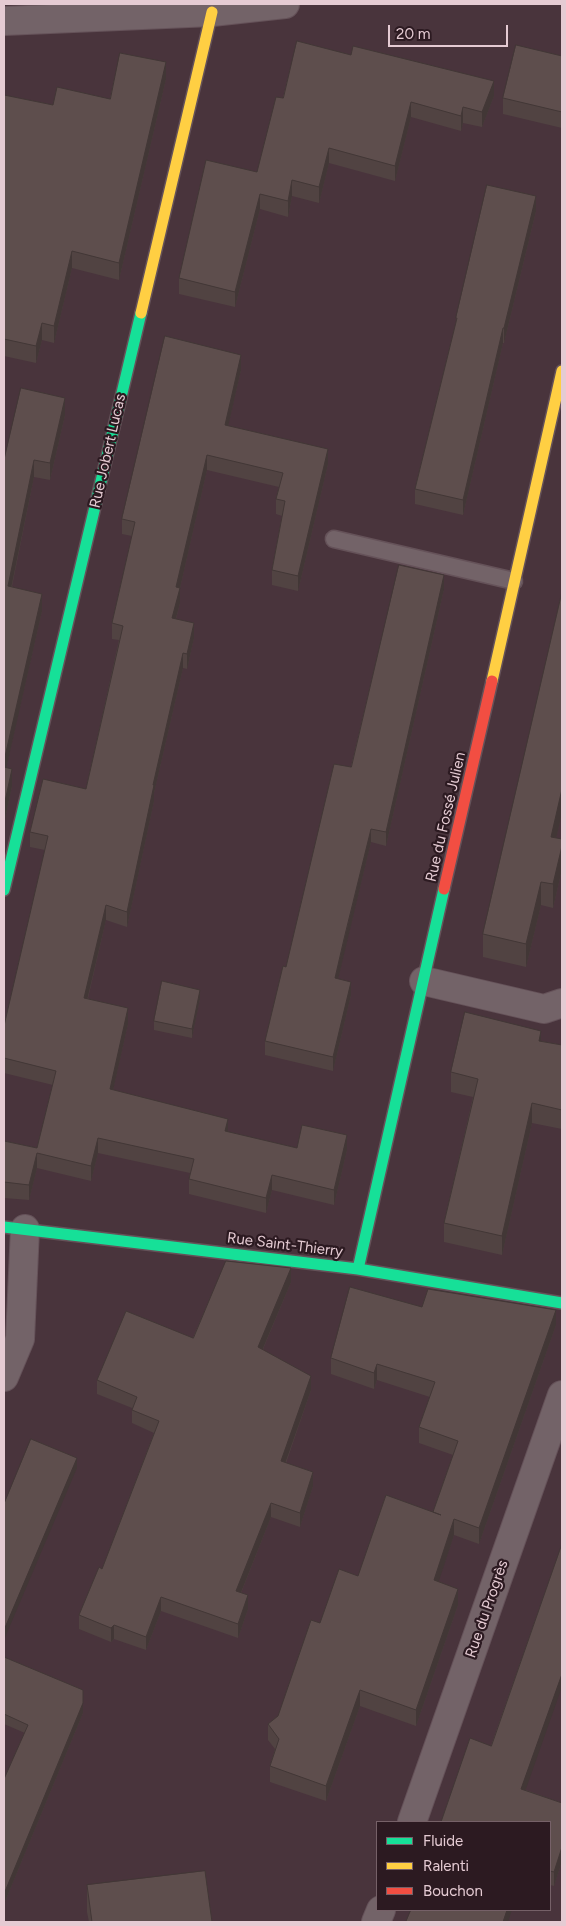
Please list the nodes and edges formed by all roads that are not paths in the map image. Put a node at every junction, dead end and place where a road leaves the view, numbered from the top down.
1 (285, 4) edge
2 (226, 8) edge
3 (69, 11) edge
4 (4, 21) edge
5 (561, 384) edge
6 (334, 539) dead end
7 (514, 582) junction
8 (4, 890) edge
9 (424, 981) junction
10 (562, 1004) edge
11 (14, 1228) edge
12 (358, 1269) junction
13 (562, 1302) edge
14 (4, 1378) edge
15 (562, 1395) edge
16 (412, 1821) edge

1 - 2 street
2 - 3 street
2 - 8 street, Rue Jobert Lucas
3 - 4 street
5 - 7 street, Rue du Fossé Julien
6 - 7 lane
7 - 9 street, Rue du Fossé Julien
9 - 10 street
9 - 12 street, Rue du Fossé Julien
11 - 12 street, Rue Saint-Thierry
11 - 14 street
12 - 13 street, Rue Saint-Thierry
15 - 16 street, Rue du Progrès

